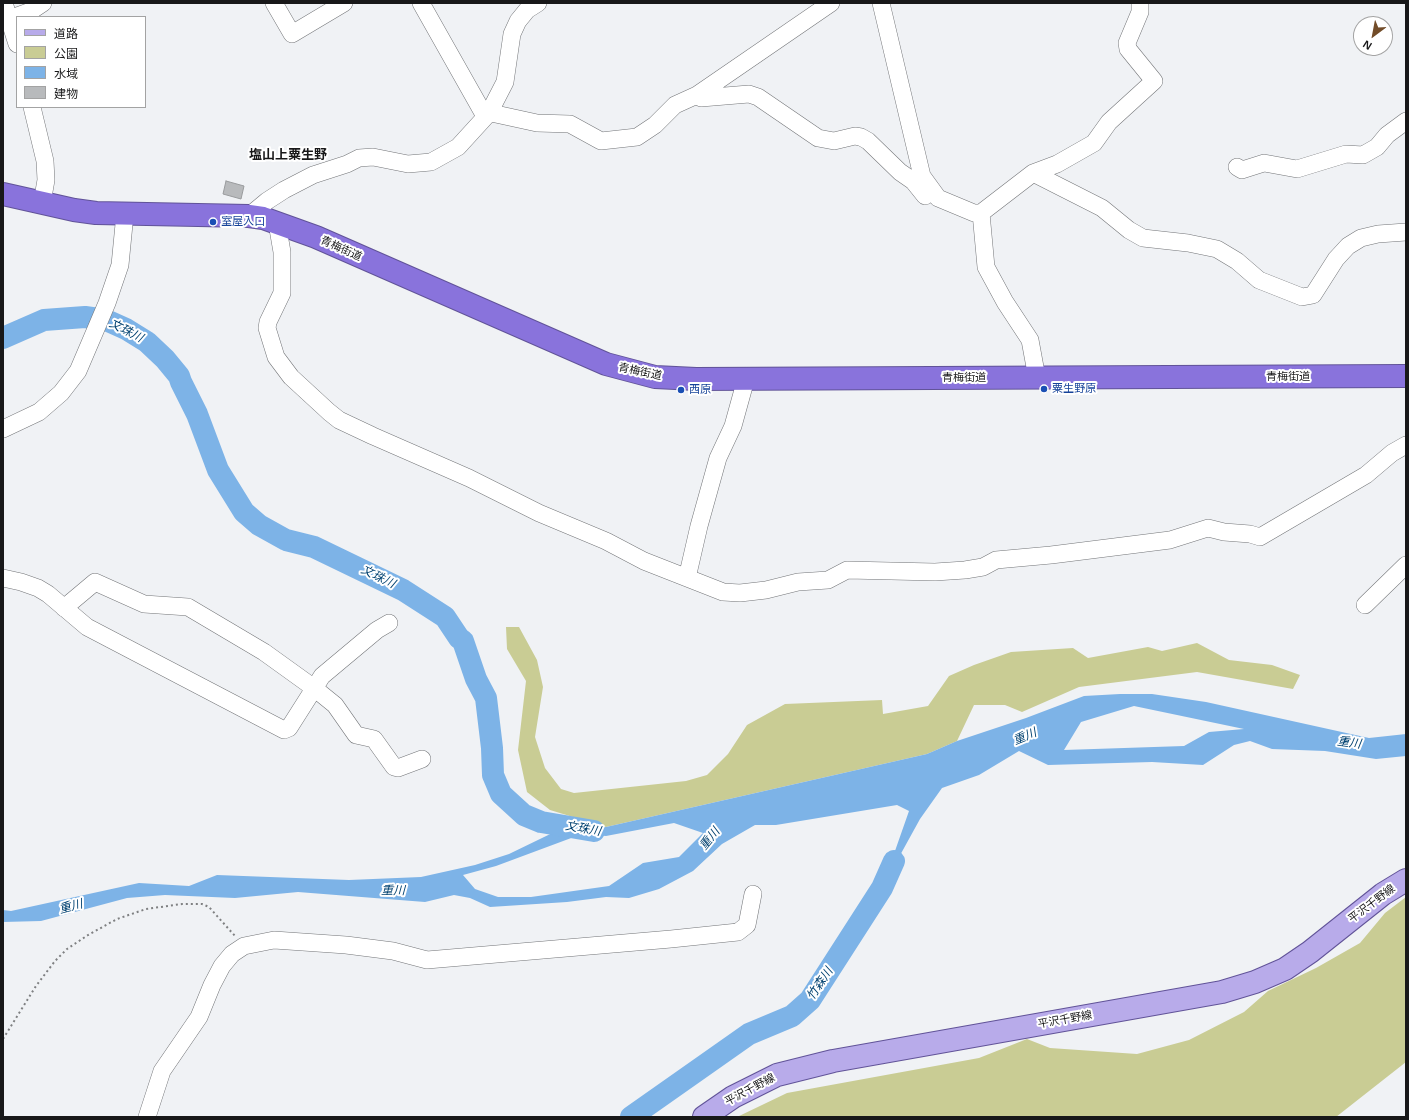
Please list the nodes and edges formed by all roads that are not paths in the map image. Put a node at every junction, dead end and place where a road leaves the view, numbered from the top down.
1 (4, 3) edge
2 (43, 3) edge
3 (274, 3) edge
4 (344, 3) edge
5 (421, 3) edge
6 (538, 3) edge
7 (831, 3) edge
8 (881, 3) edge
9 (1140, 3) edge
10 (18, 16) edge
11 (16, 17) edge
12 (10, 19) junction
13 (16, 40) edge
14 (698, 95) junction
15 (32, 108) edge
16 (489, 113) junction
17 (1406, 121) edge
18 (1237, 167) dead end
19 (1033, 173) junction
20 (3, 194) edge
21 (42, 203) junction
22 (953, 204) junction
23 (981, 213) junction
24 (124, 214) junction
25 (249, 216) junction
26 (277, 223) junction
27 (1406, 232) edge
28 (1406, 376) edge
29 (1036, 378) junction
30 (746, 379) junction
31 (3, 429) edge
32 (1406, 445) edge
33 (1406, 565) edge
34 (3, 578) edge
35 (687, 578) junction
36 (1365, 605) dead end
37 (64, 608) junction
38 (389, 624) dead end
39 (314, 688) junction
40 (422, 759) dead end
41 (1406, 880) edge
42 (753, 894) dead end
43 (147, 1117) edge
44 (704, 1117) edge

1 - 12 street
2 - 10 street
3 - 4 street
5 - 16 street
6 - 16 street
7 - 14 street
8 - 22 street
9 - 19 street
11 - 12 street
12 - 13 street
14 - 16 street
14 - 22 street
15 - 21 street
16 - 25 street
17 - 18 street
19 - 23 street
19 - 27 street
20 - 21 highway, 青梅街道
21 - 24 highway, 青梅街道
22 - 23 street
23 - 29 street
24 - 25 highway, 青梅街道
24 - 31 street
25 - 26 highway, 青梅街道
26 - 30 highway, 青梅街道
26 - 35 street
28 - 29 highway, 青梅街道
29 - 30 highway, 青梅街道
30 - 35 street
32 - 35 street
33 - 36 street
34 - 37 street
37 - 39 street
37 - 39 street
38 - 39 street
39 - 40 street
41 - 44 main road, 平沢千野線
42 - 43 street

